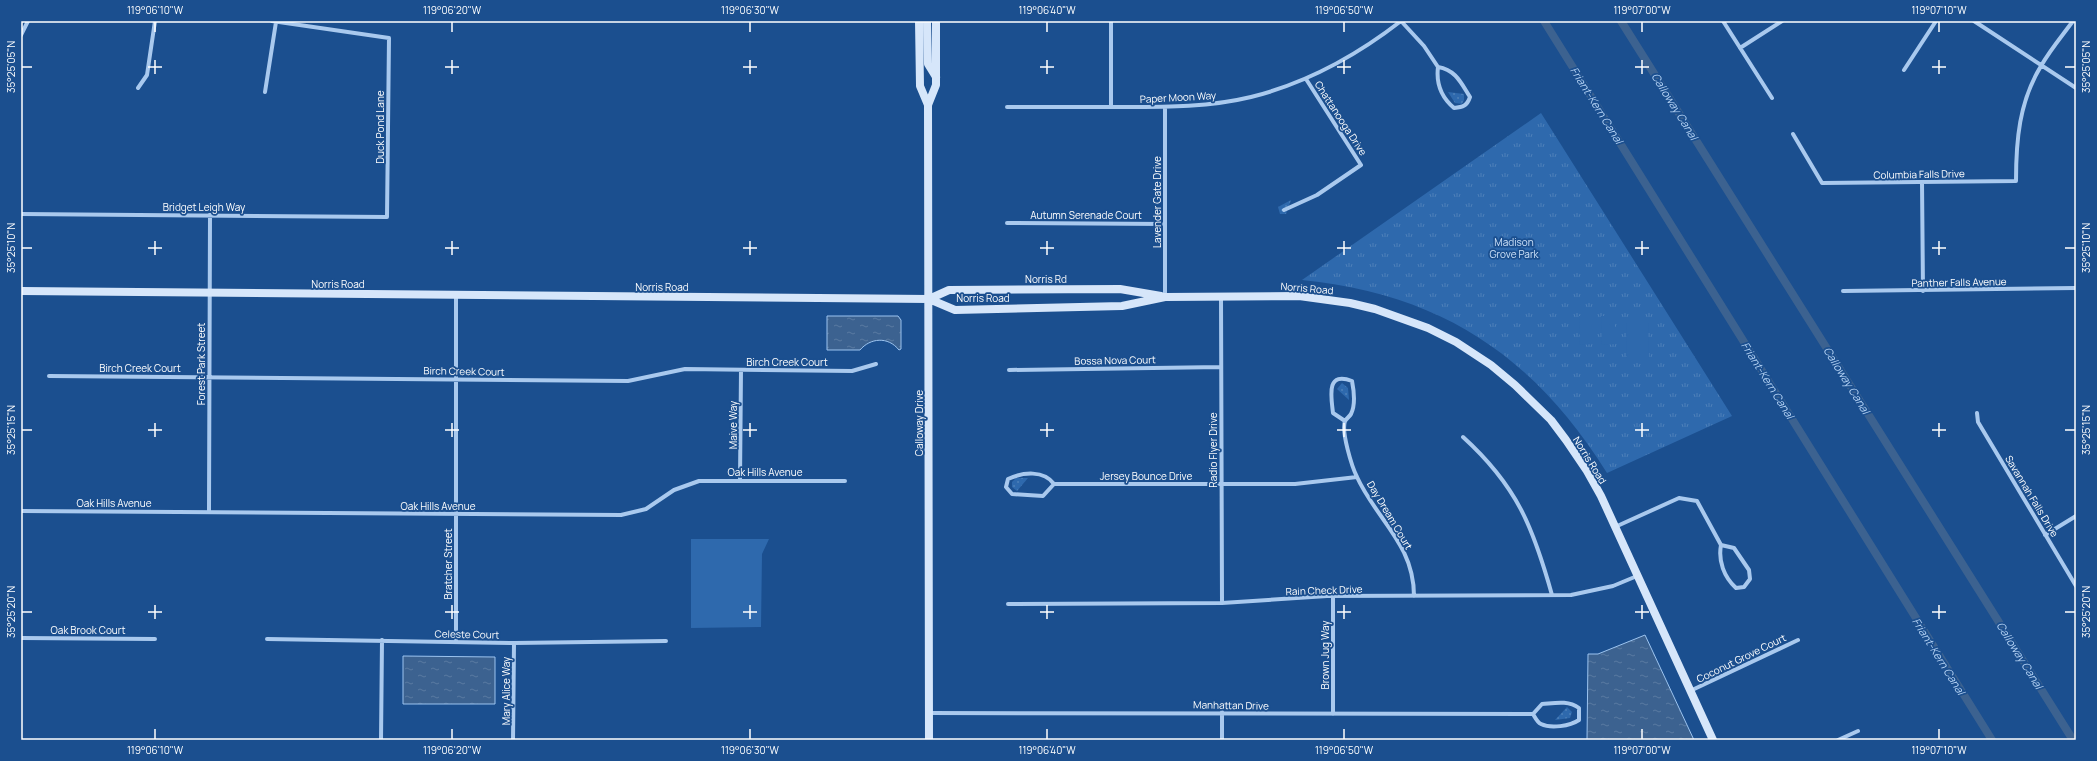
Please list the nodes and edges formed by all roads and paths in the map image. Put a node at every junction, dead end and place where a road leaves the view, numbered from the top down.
1 (28, 21) edge
2 (155, 21) edge
3 (272, 21) edge
4 (918, 21) edge
5 (927, 21) edge
6 (936, 21) edge
7 (1111, 21) edge
8 (1401, 21) edge
9 (1724, 21) edge
10 (1782, 21) edge
11 (1936, 21) edge
12 (1974, 21) edge
13 (2073, 21) edge
14 (276, 22) edge
15 (21, 35) edge
16 (1740, 48) junction
17 (2041, 65) junction
18 (1438, 67) junction
19 (1904, 70) dead end
20 (936, 78) junction
21 (1306, 79) junction
22 (138, 88) dead end
23 (2076, 88) edge
24 (266, 92) dead end
25 (1772, 98) dead end
26 (928, 105) junction
27 (1165, 106) junction
28 (1007, 107) dead end
29 (1111, 107) junction
30 (1793, 134) dead end
31 (1922, 182) junction
32 (1284, 210) dead end
33 (21, 214) edge
34 (210, 215) junction
35 (387, 217) joint
36 (1007, 223) dead end
37 (1165, 224) junction
38 (2076, 288) edge
39 (1923, 290) junction
40 (21, 291) edge
41 (1843, 291) dead end
42 (209, 293) junction
43 (456, 295) junction
44 (1221, 296) junction
45 (1165, 297) junction
46 (928, 299) junction
47 (876, 364) dead end
48 (1221, 367) junction
49 (741, 370) junction
50 (1009, 370) dead end
51 (49, 376) dead end
52 (209, 377) junction
53 (456, 379) junction
54 (1977, 413) dead end
55 (1345, 421) junction
56 (1463, 437) dead end
57 (1357, 477) junction
58 (740, 480) junction
59 (845, 481) dead end
60 (1054, 484) junction
61 (1221, 484) junction
62 (21, 510) edge
63 (209, 512) junction
64 (456, 514) junction
65 (2076, 516) edge
66 (1615, 527) junction
67 (2045, 535) junction
68 (1721, 545) junction
69 (1637, 576) junction
70 (2076, 586) edge
71 (1552, 595) junction
72 (1333, 596) junction
73 (1414, 596) junction
74 (1222, 603) junction
75 (1008, 604) dead end
76 (21, 638) edge
77 (155, 639) dead end
78 (267, 639) dead end
79 (382, 640) junction
80 (1798, 640) dead end
81 (456, 641) junction
82 (666, 641) dead end
83 (514, 643) junction
84 (1690, 691) junction
85 (1222, 712) junction
86 (929, 713) junction
87 (1333, 714) junction
88 (1533, 714) junction
89 (1858, 731) dead end
90 (381, 740) edge
91 (513, 740) edge
92 (929, 740) edge
93 (1222, 740) edge
94 (1713, 740) edge
95 (1838, 740) edge

1 - 15 street
2 - 22 street
3 - 14 street
4 - 26 street, Calloway Drive
5 - 20 street
6 - 20 street, Calloway Drive
7 - 29 street
8 - 18 street
8 - 21 street, Paper Moon Way
9 - 16 street
10 - 16 street
11 - 19 street
12 - 17 street
13 - 17 street
14 - 24 street
14 - 35 street, Duck Pond Lane
16 - 25 street
17 - 23 street
17 - 31 street, Columbia Falls Drive
18 - 18 street
20 - 26 street, Calloway Drive
21 - 27 street, Paper Moon Way
21 - 32 street, Chattanooga Drive
26 - 46 street, Calloway Drive
27 - 29 street, Paper Moon Way
27 - 37 street, Lavender Gate Drive
28 - 29 street, Paper Moon Way
30 - 31 street, Columbia Falls Drive
31 - 39 street
33 - 34 street, Bridget Leigh Way
34 - 35 street, Bridget Leigh Way
34 - 42 street, Forest Park Street
36 - 37 street, Autumn Serenade Court
37 - 45 street, Lavender Gate Drive
38 - 39 street, Panther Falls Avenue
39 - 41 street, Panther Falls Avenue
40 - 42 street, Norris Road
42 - 43 street, Norris Road
42 - 52 street, Forest Park Street
43 - 46 street, Norris Road
43 - 53 street, Bratcher Street
44 - 45 street, Norris Road
44 - 48 street, Radio Flyer Drive
44 - 66 street, Norris Road
45 - 46 street, Norris Rd
45 - 46 street, Norris Road
46 - 86 street, Calloway Drive
47 - 49 street, Birch Creek Court
48 - 50 street, Bossa Nova Court
48 - 61 street, Radio Flyer Drive
49 - 53 street, Birch Creek Court
49 - 58 street, Maive Way
51 - 52 street, Birch Creek Court
52 - 53 street, Birch Creek Court
52 - 63 street, Forest Park Street
53 - 64 street, Bratcher Street
54 - 67 street, Savannah Falls Drive
55 - 55 street, Day Dream Court
55 - 57 street, Day Dream Court
56 - 71 street
57 - 61 street, Jersey Bounce Drive
57 - 73 street, Day Dream Court
58 - 59 street, Oak Hills Avenue
58 - 64 street, Oak Hills Avenue
60 - 60 street, Jersey Bounce Drive
60 - 61 street, Jersey Bounce Drive
61 - 74 street, Radio Flyer Drive
62 - 63 street, Oak Hills Avenue
63 - 64 street, Oak Hills Avenue
64 - 81 street, Bratcher Street
65 - 67 street
66 - 68 street
66 - 69 street, Norris Road
67 - 70 street, Savannah Falls Drive
68 - 68 street
69 - 71 street, Rain Check Drive
69 - 84 street, Norris Road
71 - 73 street, Rain Check Drive
72 - 73 street, Rain Check Drive
72 - 74 street, Rain Check Drive
72 - 87 street, Brown Jug Way
74 - 75 street, Rain Check Drive
76 - 77 street, Oak Brook Court
78 - 79 street, Celeste Court
79 - 81 street, Celeste Court
79 - 90 street
80 - 84 street, Coconut Grove Court
81 - 83 street, Celeste Court
82 - 83 street, Celeste Court
83 - 91 street, Mary Alice Way
84 - 94 street, Norris Road
85 - 86 street, Manhattan Drive
85 - 87 street, Manhattan Drive
85 - 93 street
86 - 92 street, Calloway Drive
87 - 88 street, Manhattan Drive
88 - 88 street
89 - 95 street

